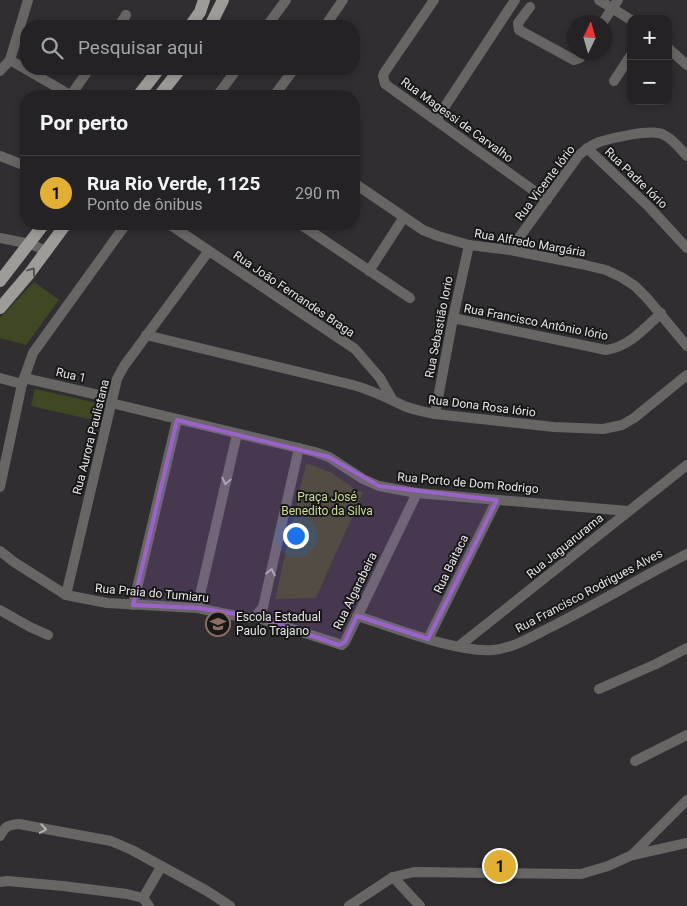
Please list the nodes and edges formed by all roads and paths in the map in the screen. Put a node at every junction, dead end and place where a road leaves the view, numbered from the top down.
1 (28, 0) edge
2 (204, 0) edge
3 (223, 0) edge
4 (286, 0) edge
5 (344, 0) edge
6 (434, 0) edge
7 (515, 0) edge
8 (599, 0) edge
9 (615, 4) edge
10 (530, 7) dead end
11 (608, 15) edge
12 (126, 16) dead end
13 (627, 16) edge
14 (22, 20) edge
15 (123, 20) edge
16 (194, 20) edge
17 (213, 20) edge
18 (271, 20) edge
19 (329, 20) edge
20 (20, 28) edge
21 (672, 52) edge
22 (567, 56) edge
23 (10, 60) junction
24 (628, 60) edge
25 (687, 65) edge
26 (20, 66) edge
27 (0, 71) edge
28 (35, 75) edge
29 (85, 75) edge
30 (154, 75) edge
31 (175, 75) edge
32 (233, 75) edge
33 (290, 75) edge
34 (614, 81) dead end
35 (61, 90) edge
36 (75, 90) edge
37 (143, 90) edge
38 (164, 90) edge
39 (223, 90) edge
40 (278, 90) edge
41 (436, 120) junction
42 (587, 148) junction
43 (0, 156) edge
44 (687, 156) edge
45 (20, 164) edge
46 (360, 187) edge
47 (547, 200) junction
48 (404, 217) junction
49 (40, 230) edge
50 (62, 230) edge
51 (122, 230) edge
52 (177, 230) edge
53 (309, 230) edge
54 (0, 238) edge
55 (30, 244) junction
56 (469, 245) junction
57 (687, 248) edge
58 (510, 250) junction
59 (47, 251) junction
60 (208, 252) junction
61 (369, 271) junction
62 (0, 281) edge
63 (410, 298) dead end
64 (0, 308) edge
65 (661, 313) junction
66 (453, 318) junction
67 (146, 335) junction
68 (687, 346) edge
69 (687, 375) edge
70 (0, 378) edge
71 (23, 381) junction
72 (392, 399) junction
73 (112, 401) junction
74 (435, 414) junction
75 (177, 420) junction
76 (237, 434) junction
77 (299, 448) junction
78 (687, 465) edge
79 (0, 487) edge
80 (417, 493) junction
81 (497, 500) junction
82 (628, 511) junction
83 (0, 551) edge
84 (687, 554) edge
85 (66, 595) junction
86 (133, 605) junction
87 (197, 608) junction
88 (0, 610) edge
89 (357, 616) junction
90 (255, 617) junction
91 (48, 635) dead end
92 (428, 639) junction
93 (459, 646) junction
94 (687, 648) edge
95 (599, 689) dead end
96 (687, 736) edge
97 (635, 760) dead end
98 (687, 800) edge
99 (666, 821) junction
100 (0, 836) edge
101 (687, 843) edge
102 (669, 847) junction
103 (632, 855) junction
104 (161, 867) junction
105 (392, 876) junction
106 (0, 882) edge
107 (146, 902) edge
108 (230, 906) edge
109 (349, 906) edge
110 (420, 906) edge

1 - 14 street
2 - 16 main road
3 - 17 main road
4 - 18 street
5 - 19 street
6 - 41 street, Rua Magessi de Carvalho
7 - 41 street
8 - 9 street
9 - 11 street
9 - 13 street
10 - 22 street
12 - 15 street
20 - 23 street
21 - 25 street
23 - 26 street
23 - 27 street
24 - 34 street
28 - 35 street
29 - 36 street
30 - 37 main road
31 - 38 main road
32 - 39 street
33 - 40 street
41 - 47 street, Rua Magessi de Carvalho
42 - 44 street, Rua Vicente Iório
42 - 47 street, Rua Vicente Iório
42 - 57 street, Rua Padre Iório
43 - 45 street
46 - 48 street, Rua Alfredo Margária
47 - 58 street, Rua Vicente Iório
48 - 56 street, Rua Alfredo Margária
48 - 61 street
49 - 55 main road
50 - 59 main road
51 - 71 street
52 - 60 street, Rua João Fernandes Braga
53 - 61 street
54 - 55 street
55 - 59 street
55 - 62 main road
56 - 58 street, Rua Alfredo Margária
56 - 66 street, Rua Sebastião Iorio
58 - 65 street, Rua Alfredo Margária
64 -> 59 main road
60 - 67 street, Rua Aurora Paulistana
60 - 72 street, Rua João Fernandes Braga
61 - 63 street
65 - 66 street, Rua Francisco Antônio Iório
65 - 68 street, Rua Alfredo Margária
66 - 74 street, Rua Sebastião Iorio
67 - 72 street, Rua Dona Rosa Iório
67 - 73 street, Rua Aurora Paulistana
69 - 74 street, Rua Dona Rosa Iório
70 - 71 street, Rua 1
71 - 73 street, Rua 1
71 - 79 street
72 - 74 street, Rua Dona Rosa Iório
73 - 75 street, Rua Porto de Dom Rodrigo
73 - 85 street, Rua Aurora Paulistana
75 - 76 street, Rua Porto de Dom Rodrigo
75 - 86 street
76 - 77 street, Rua Porto de Dom Rodrigo
76 -> 87 street
77 - 80 street, Rua Porto de Dom Rodrigo
90 -> 77 street
78 - 82 street, Rua Jaguarurama
80 - 81 street, Rua Porto de Dom Rodrigo
80 - 89 street, Rua Algarabeira
81 - 82 street, Rua Porto de Dom Rodrigo
81 - 92 street, Rua Baitaca
82 - 93 street, Rua Jaguarurama
83 - 85 street, Rua Praia do Tumiaru
84 - 93 street, Rua Francisco Rodrigues Alves
85 - 86 street, Rua Praia do Tumiaru
86 - 87 street, Rua Praia do Tumiaru
87 - 90 street, Rua Praia do Tumiaru
88 - 91 street
89 - 90 street, Rua Algarabeira
89 - 92 street, Rua Francisco Rodrigues Alves
92 - 93 street, Rua Francisco Rodrigues Alves
94 - 95 street
96 - 97 street
98 - 99 street
99 - 102 street
99 - 103 street
100 -> 104 street
101 - 102 street
102 - 103 street
103 - 105 street
104 - 107 street
104 - 108 street
105 - 109 street
105 - 110 street
106 - 107 street

